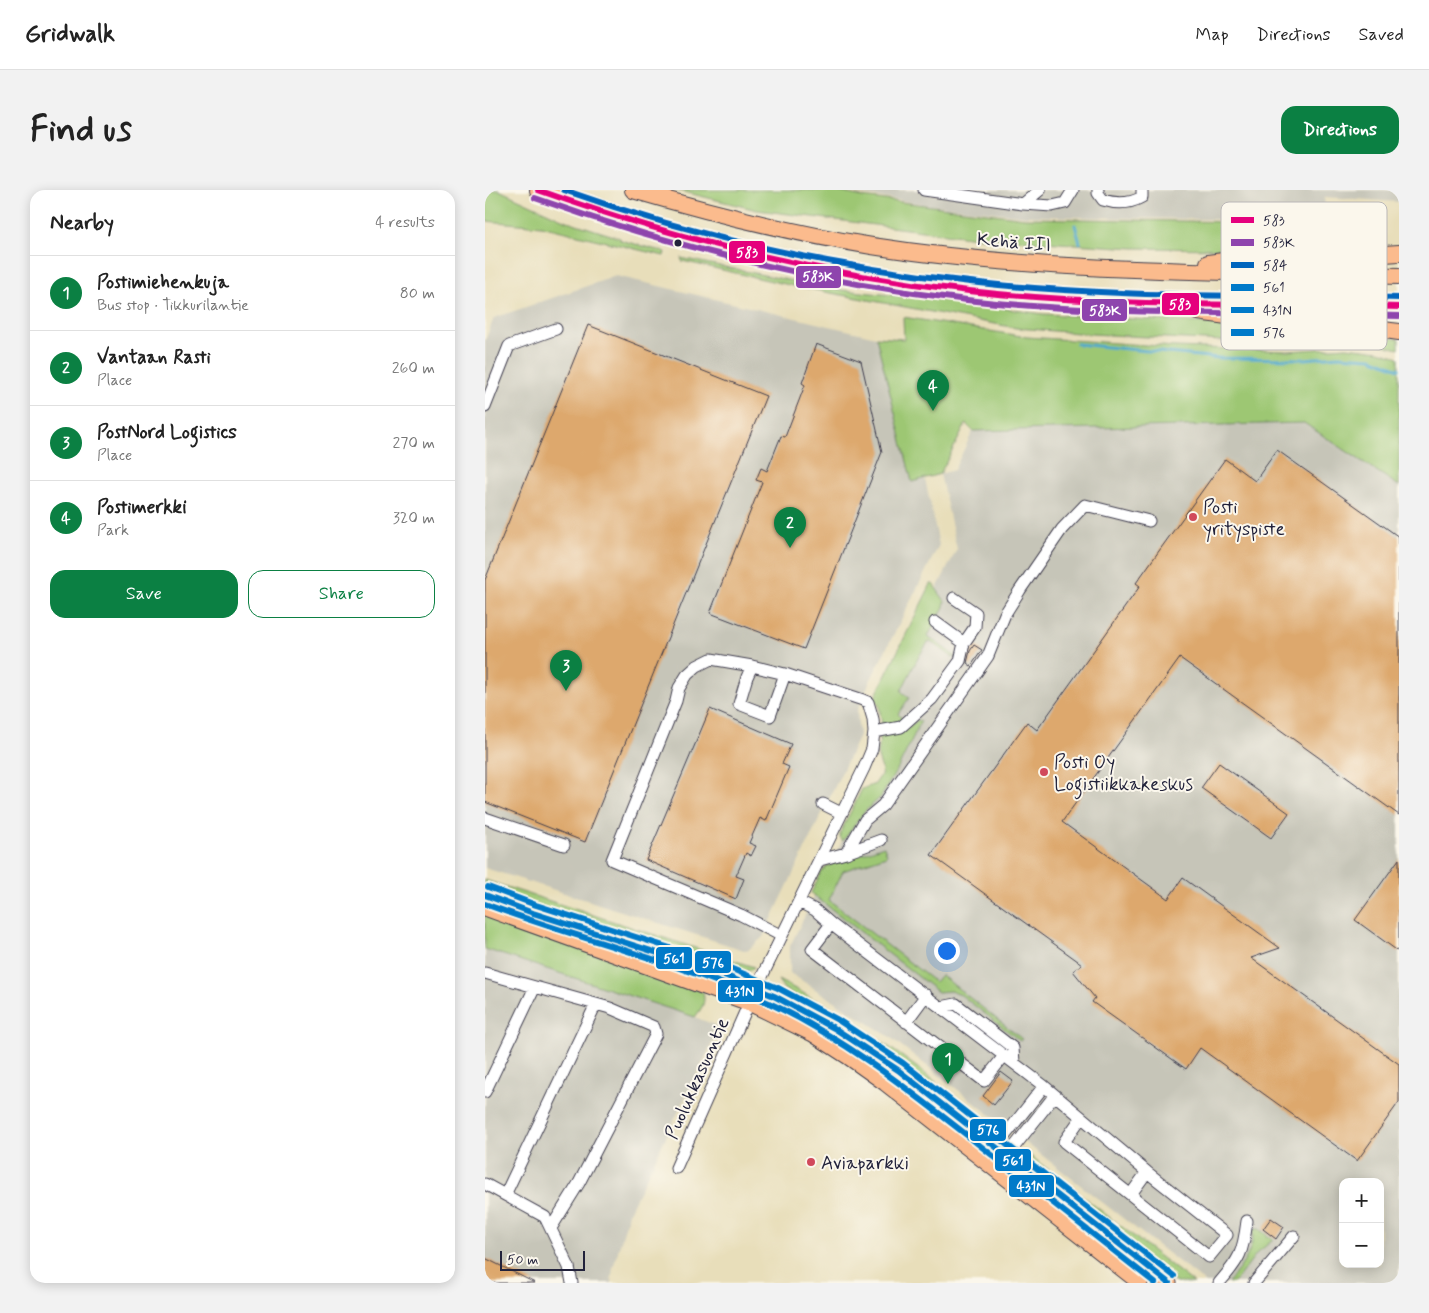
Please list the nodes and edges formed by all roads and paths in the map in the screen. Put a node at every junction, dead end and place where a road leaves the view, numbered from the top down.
1 (538, 190) edge
2 (633, 190) edge
3 (924, 190) edge
4 (1040, 190) edge
5 (1073, 190) edge
6 (1098, 190) edge
7 (1142, 190) edge
8 (1023, 204) junction
9 (1221, 262) edge
10 (1166, 270) junction
11 (1221, 271) edge
12 (1137, 301) junction
13 (1221, 303) edge
14 (1221, 315) edge
15 (555, 329) dead end
16 (485, 407) edge
17 (1149, 521) dead end
18 (954, 598) dead end
19 (935, 622) dead end
20 (964, 643) junction
21 (752, 666) junction
22 (785, 674) junction
23 (874, 732) junction
24 (823, 804) dead end
25 (841, 813) junction
26 (485, 818) edge
27 (881, 840) dead end
28 (563, 845) dead end
29 (846, 853) junction
30 (820, 860) junction
31 (485, 894) edge
32 (799, 902) junction
33 (485, 908) edge
34 (831, 924) junction
35 (782, 936) junction
36 (485, 973) edge
37 (535, 987) junction
38 (756, 988) junction
39 (926, 995) junction
40 (749, 1003) junction
41 (595, 1004) junction
42 (941, 1007) junction
43 (907, 1022) junction
44 (1004, 1056) junction
45 (1014, 1063) junction
46 (1044, 1086) junction
47 (485, 1092) edge
48 (1055, 1095) junction
49 (1081, 1118) junction
50 (1002, 1151) junction
51 (991, 1165) junction
52 (675, 1168) dead end
53 (1147, 1172) junction
54 (485, 1184) edge
55 (1131, 1194) junction
56 (505, 1195) junction
57 (1247, 1221) dead end
58 (551, 1228) junction
59 (1294, 1236) dead end
60 (571, 1283) edge
61 (1140, 1283) edge
62 (1169, 1283) edge
63 (1219, 1283) edge
64 (1254, 1283) edge

1 - 12 highway
2 - 10 highway, Kehä III
3 - 8 street
4 - 8 street
5 - 8 street
6 - 7 street
9 - 10 highway
10 - 11 highway, Kehä III
12 - 13 highway
12 - 14 highway
15 - 16 street
17 - 29 street
18 - 20 street
19 - 20 street
20 - 23 street
21 - 22 street
21 - 22 street
21 - 35 street
22 - 23 street
23 - 25 street, Puolukkasuontie
24 - 25 street
25 - 30 street, Puolukkasuontie
26 - 28 street
27 - 29 street
29 - 30 street
30 - 32 street, Puolukkasuontie
31 - 38 main road
32 - 34 street
32 - 35 street, Puolukkasuontie
33 - 40 main road
34 - 39 street
34 - 43 street
35 - 38 street, Puolukkasuontie
36 - 37 street
37 - 41 street
37 - 47 street
38 - 40 street, Puolukkasuontie
38 - 50 main road
39 - 42 street
39 - 43 street
40 - 51 main road
40 - 52 street, Puolukkasuontie
41 - 56 street
41 - 58 street
42 - 44 street
42 - 45 street
43 - 44 street
44 - 45 street
45 - 46 street
46 - 48 street
46 - 50 street
48 - 49 street
48 - 50 street
49 - 53 street
49 - 55 street
50 - 51 street
50 - 62 main road
51 - 61 main road
53 - 55 street
53 - 55 street
54 - 56 street
56 - 58 street
57 - 63 street
58 - 60 street
59 - 64 street

